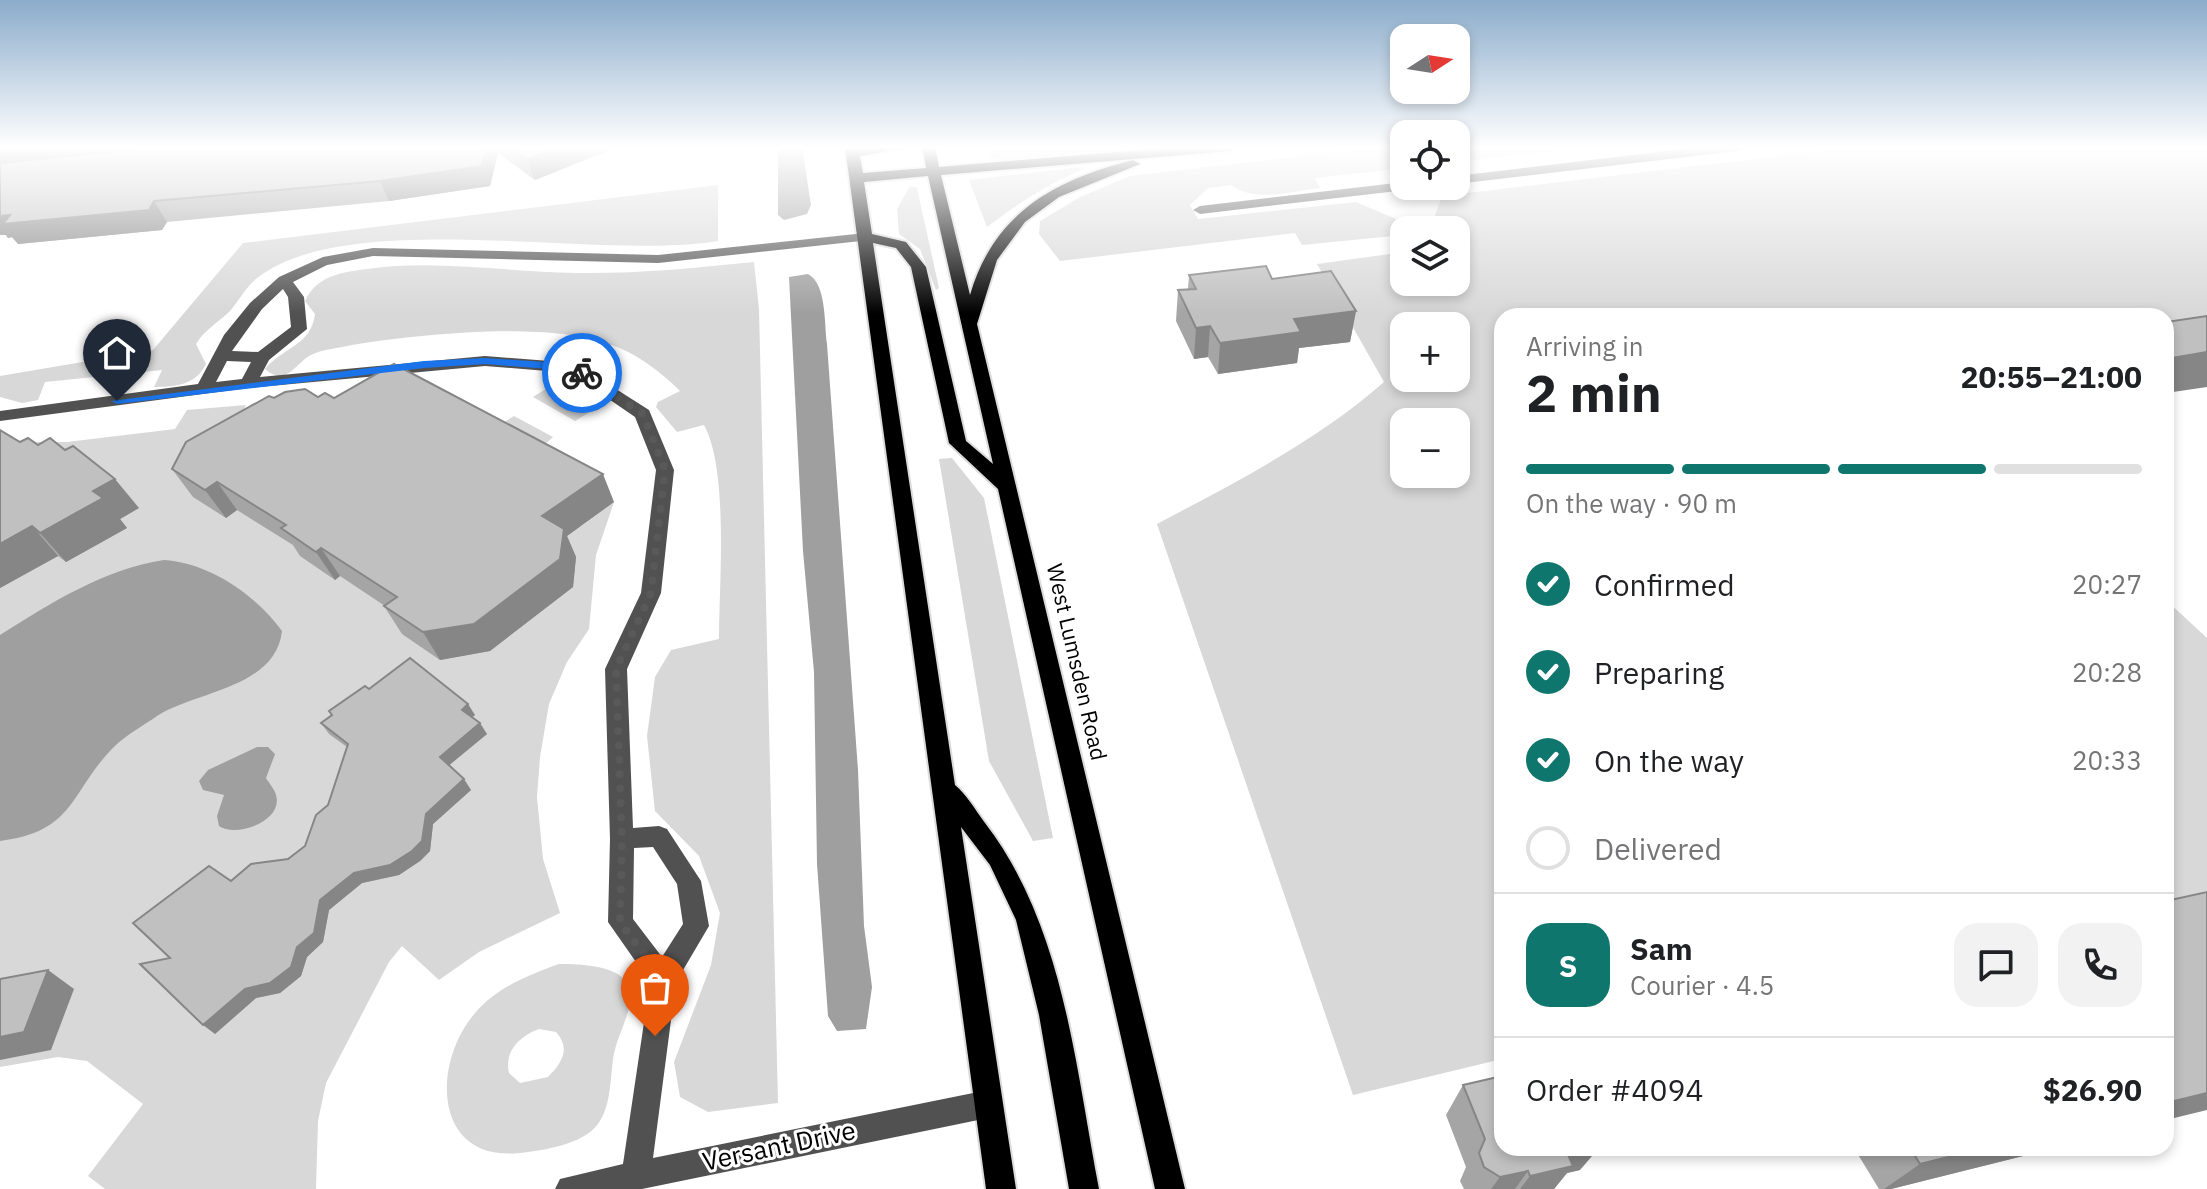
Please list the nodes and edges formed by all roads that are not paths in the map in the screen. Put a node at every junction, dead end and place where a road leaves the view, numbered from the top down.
1 (860, 202) edge
2 (941, 202) edge
3 (1041, 202) edge
4 (1264, 202) edge
5 (1200, 210) dead end
6 (865, 237) junction
7 (284, 280) junction
8 (970, 323) junction
9 (221, 356) junction
10 (262, 357) junction
11 (248, 383) junction
12 (204, 389) junction
13 (0, 416) edge
14 (1008, 488) junction
15 (946, 790) junction
16 (622, 839) junction
17 (663, 979) junction
18 (988, 1104) junction
19 (636, 1177) junction
20 (570, 1189) edge
21 (1001, 1189) edge
22 (1084, 1189) edge
23 (1170, 1189) edge

1 - 6 main road
2 - 8 main road, West Lumsden Road
3 - 8 main road
4 - 5 street
6 - 7 street
6 - 14 main road
6 - 15 main road
7 - 9 street
7 - 10 street
8 - 14 main road, West Lumsden Road
9 - 10 street
9 - 12 street
10 - 11 street
11 - 12 street
11 - 16 street
12 - 13 street
14 - 23 main road, West Lumsden Road
15 - 18 main road
15 - 22 main road
16 - 17 street
16 - 17 street
17 - 19 street
18 - 19 street, Versant Drive
18 - 21 main road
19 - 20 street, Versant Drive

